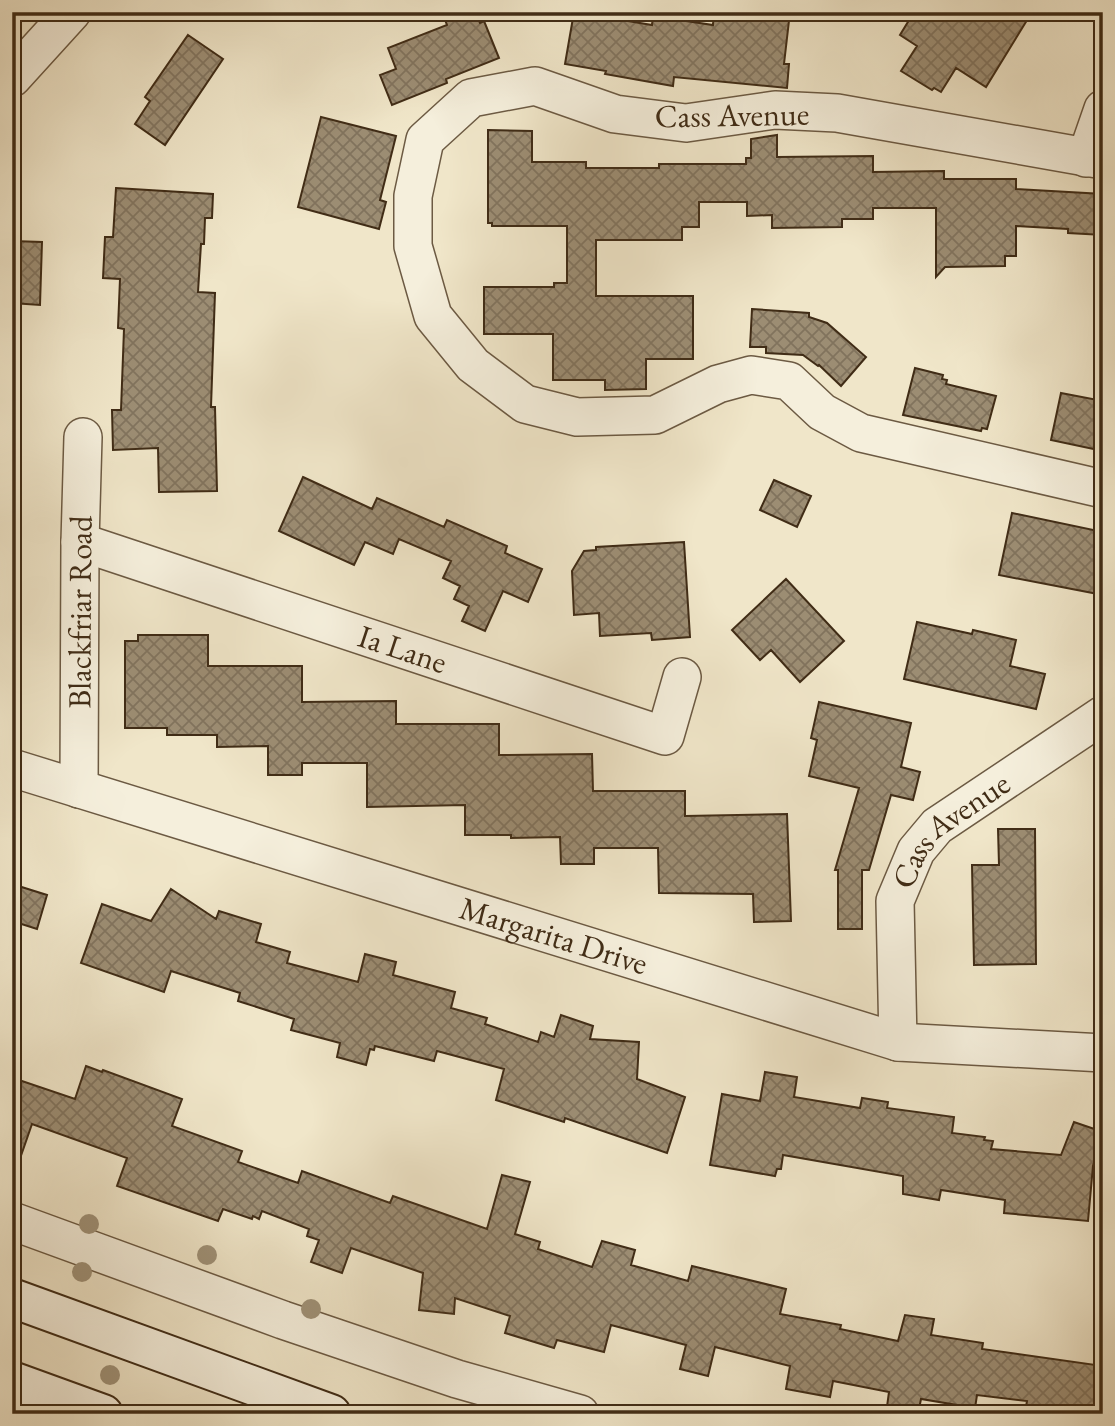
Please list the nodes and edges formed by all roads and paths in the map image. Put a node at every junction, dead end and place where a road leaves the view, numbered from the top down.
1 (72, 12) edge
2 (12, 78) edge
3 (1103, 109) edge
4 (1094, 159) edge
5 (83, 437) dead end
6 (1103, 489) edge
7 (80, 542) junction
8 (682, 677) dead end
9 (1103, 715) edge
10 (12, 768) edge
11 (79, 789) junction
12 (898, 1041) junction
13 (1103, 1053) edge
14 (12, 1222) edge
15 (12, 1298) edge
16 (12, 1381) edge
17 (103, 1414) edge
18 (331, 1414) edge
19 (580, 1414) edge

1 - 2 street
3 - 4 street, Cass Avenue
4 - 6 street, Cass Avenue
5 - 7 street, Blackfriar Road
7 - 8 street, Ia Lane
7 - 11 street, Blackfriar Road
9 - 12 street, Cass Avenue
10 - 11 street, Margarita Drive
11 - 12 street, Margarita Drive
12 - 13 street, Margarita Drive
14 - 19 street
15 - 18 main road
16 - 17 main road

